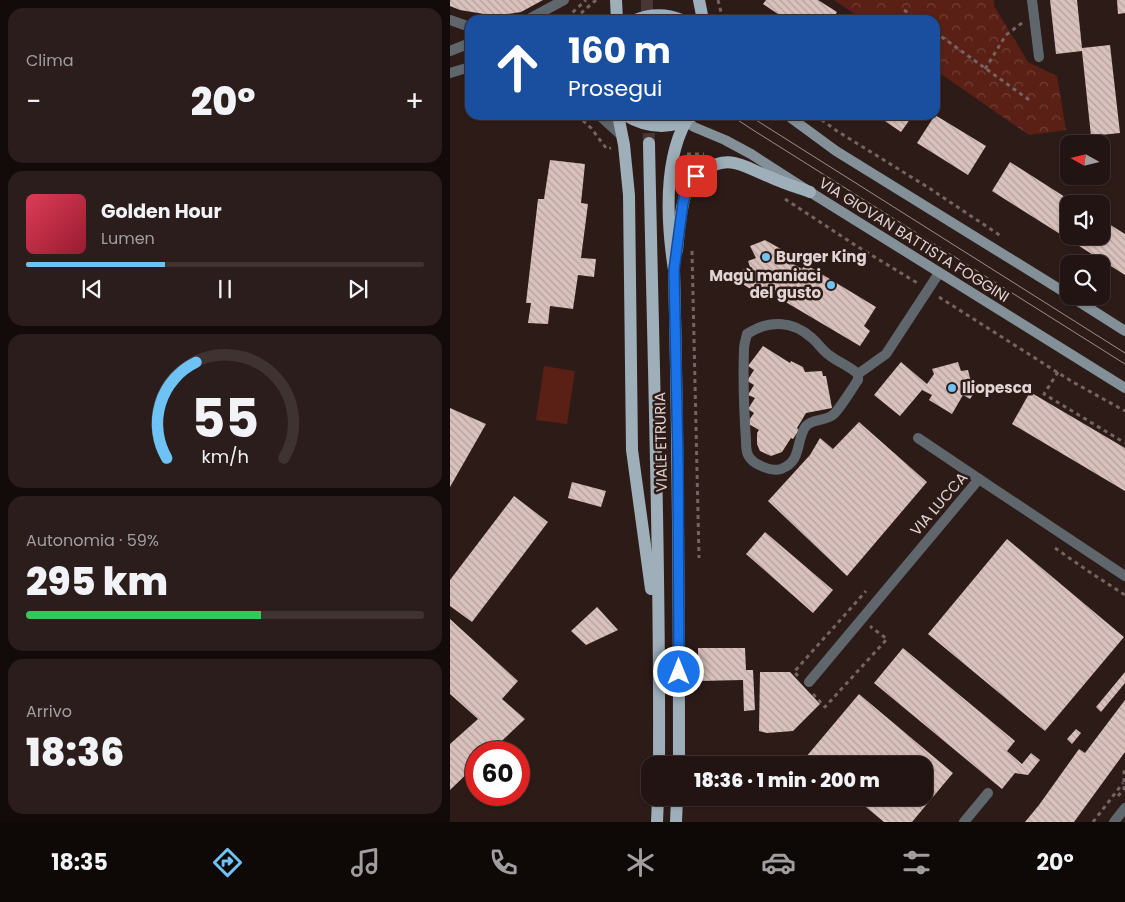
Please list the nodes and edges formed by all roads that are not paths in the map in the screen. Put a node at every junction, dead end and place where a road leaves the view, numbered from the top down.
1 (564, 0) edge
2 (616, 0) edge
3 (699, 0) edge
4 (1032, 0) edge
5 (533, 15) edge
6 (617, 15) edge
7 (702, 15) edge
8 (450, 20) edge
9 (465, 25) edge
10 (465, 45) edge
11 (450, 51) edge
12 (1039, 57) dead end
13 (465, 68) edge
14 (450, 72) edge
15 (604, 120) edge
16 (619, 120) edge
17 (635, 120) edge
18 (684, 120) edge
19 (688, 120) edge
20 (690, 120) edge
21 (794, 120) edge
22 (622, 136) junction
23 (649, 142) tunnel mouth
24 (810, 192) junction
25 (674, 270) junction
26 (939, 272) junction
27 (1060, 290) edge
28 (1084, 305) edge
29 (1125, 330) edge
30 (858, 374) junction
31 (1125, 388) edge
32 (918, 438) dead end
33 (979, 479) junction
34 (1125, 576) edge
35 (658, 638) junction
36 (809, 682) dead end
37 (659, 756) edge
38 (678, 756) edge
39 (988, 792) dead end
40 (658, 806) edge
41 (677, 806) edge
42 (1125, 808) edge
43 (657, 822) edge
44 (676, 822) edge
45 (964, 822) edge
46 (1114, 822) edge

1 - 5 street
2 - 6 main road
3 - 7 main road
4 - 12 street
8 - 9 street
10 - 11 street
13 - 14 street
15 - 22 street
16 - 22 main road, VIALE ETRURIA
17 - 18 main road
19 - 25 main road, VIALE ETRURIA
20 - 24 main road, VIA GIOVAN BATTISTA FOGGINI
21 - 27 main road
22 - 35 main road, VIALE ETRURIA
23 - 35 main road, VIALE ETRURIA
24 - 25 main road
24 - 26 main road, VIA GIOVAN BATTISTA FOGGINI
25 - 38 main road, VIALE ETRURIA
26 - 30 street
26 - 31 main road, VIA GIOVAN BATTISTA FOGGINI
28 - 29 main road
30 - 30 street
32 - 33 street
33 - 34 street, VIA LUCCA
33 - 36 street, VIA LUCCA
35 - 37 main road, VIALE ETRURIA
39 - 45 street
40 - 43 main road
41 - 44 main road
42 - 46 street

